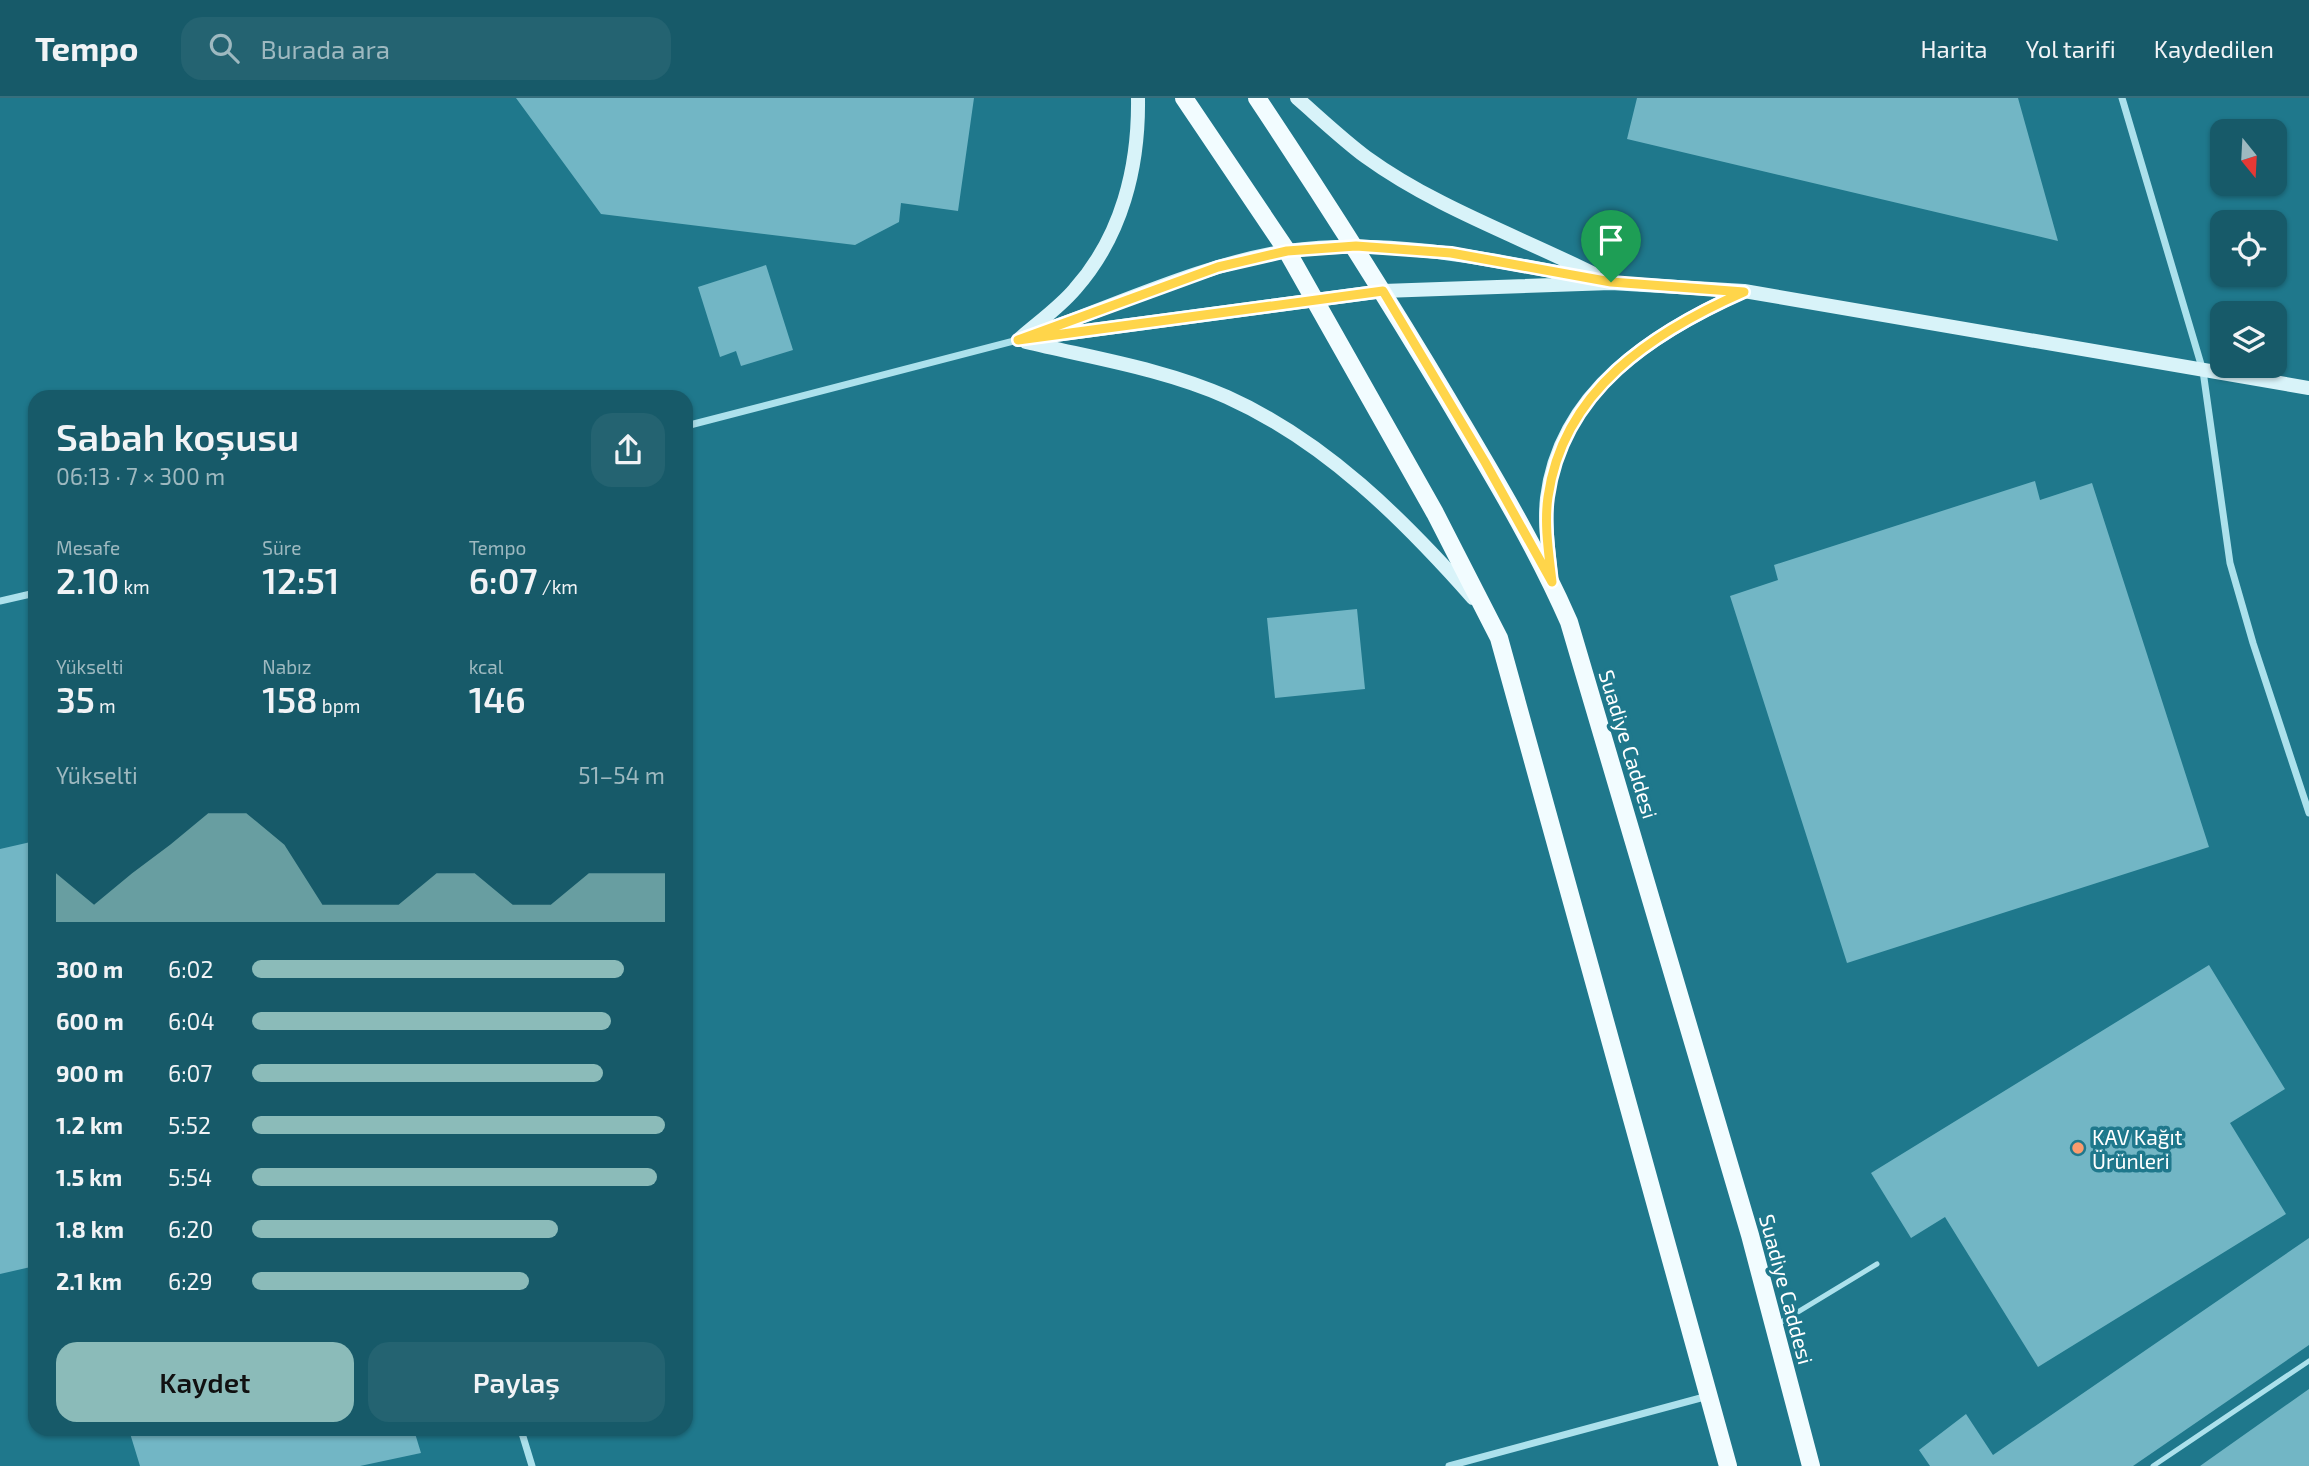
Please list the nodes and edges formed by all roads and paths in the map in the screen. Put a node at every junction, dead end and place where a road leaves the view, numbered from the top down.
1 (1138, 98) edge
2 (1184, 98) edge
3 (1257, 98) edge
4 (1297, 98) edge
5 (2122, 98) edge
6 (1356, 246) junction
7 (1287, 251) junction
8 (1611, 282) junction
9 (1383, 291) junction
10 (1744, 292) junction
11 (1314, 300) junction
12 (1018, 340) junction
13 (2203, 371) junction
14 (2309, 388) edge
15 (693, 424) edge
16 (1552, 582) junction
17 (28, 595) edge
18 (0, 601) edge
19 (1489, 616) junction
20 (2309, 813) edge
21 (1877, 1264) dead end
22 (1774, 1326) junction
23 (2309, 1361) edge
24 (1708, 1396) junction
25 (523, 1436) edge
26 (531, 1466) edge
27 (1449, 1466) edge
28 (1728, 1466) edge
29 (1811, 1466) edge
30 (2153, 1466) edge

1 - 12 main road
2 - 7 main road
3 - 6 main road, Suadiye Caddesi
4 - 8 main road
5 - 13 street
6 - 7 main road
6 - 8 main road
6 - 9 main road, Suadiye Caddesi
7 - 11 main road
7 - 12 main road
8 - 9 main road
8 - 10 main road
9 - 11 main road
9 - 16 main road, Suadiye Caddesi
10 - 13 main road
10 - 16 main road
11 - 12 main road
11 - 19 main road
12 - 15 street
12 - 19 main road
13 - 14 main road
13 - 20 street
16 - 22 main road, Suadiye Caddesi
17 - 18 street
19 - 24 main road
21 - 22 lane
22 - 29 main road, Suadiye Caddesi
23 - 30 lane
24 - 27 street
24 - 28 main road
25 - 26 street

